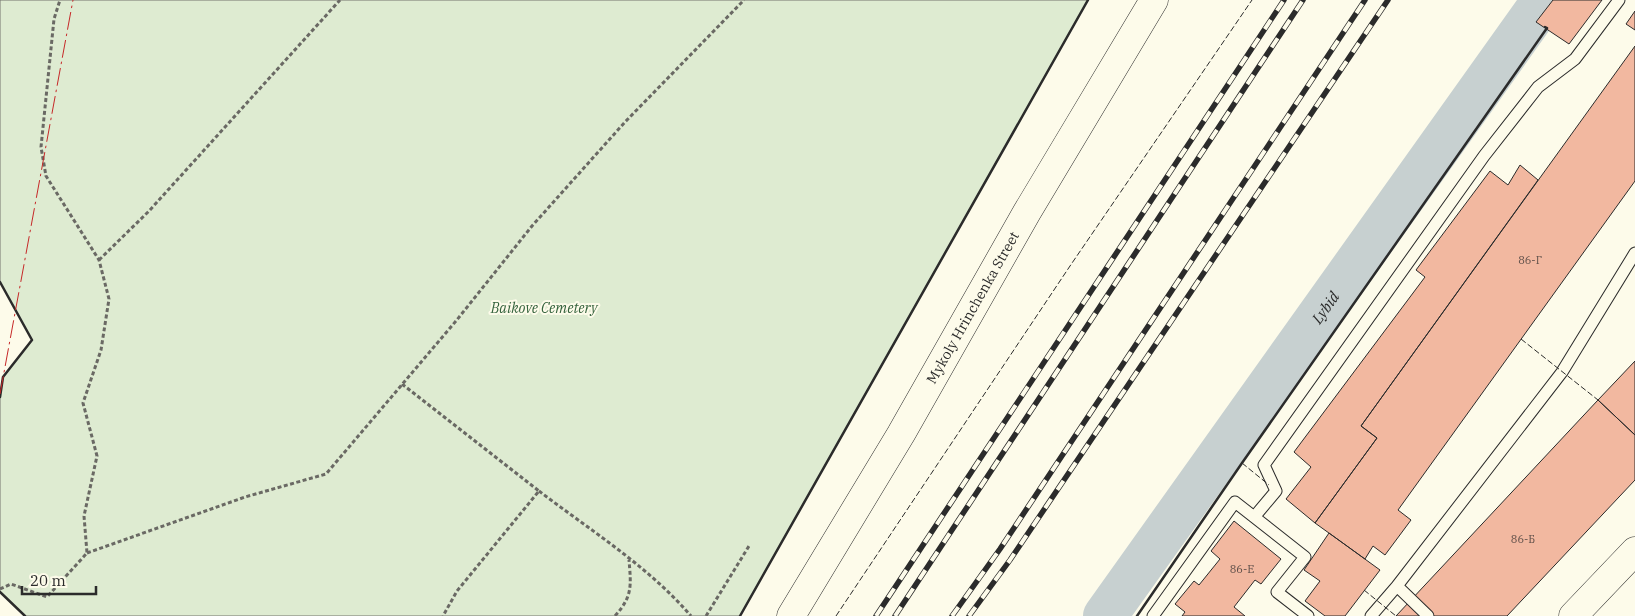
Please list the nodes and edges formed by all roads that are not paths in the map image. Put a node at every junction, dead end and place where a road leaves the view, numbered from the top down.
1 (1154, 0) edge
2 (1619, 0) edge
3 (1635, 253) edge
4 (1255, 516) junction
5 (1635, 551) edge
6 (1397, 586) junction
7 (791, 616) edge
8 (1153, 616) edge
9 (1308, 616) edge
10 (1371, 616) edge
11 (1428, 616) edge
12 (1573, 616) edge

1 - 7 main road, Mykoly Hrinchenka Street
2 - 4 lane
3 - 6 lane
4 - 8 lane
4 - 9 lane
5 - 12 main road
6 - 10 lane
6 - 11 lane

